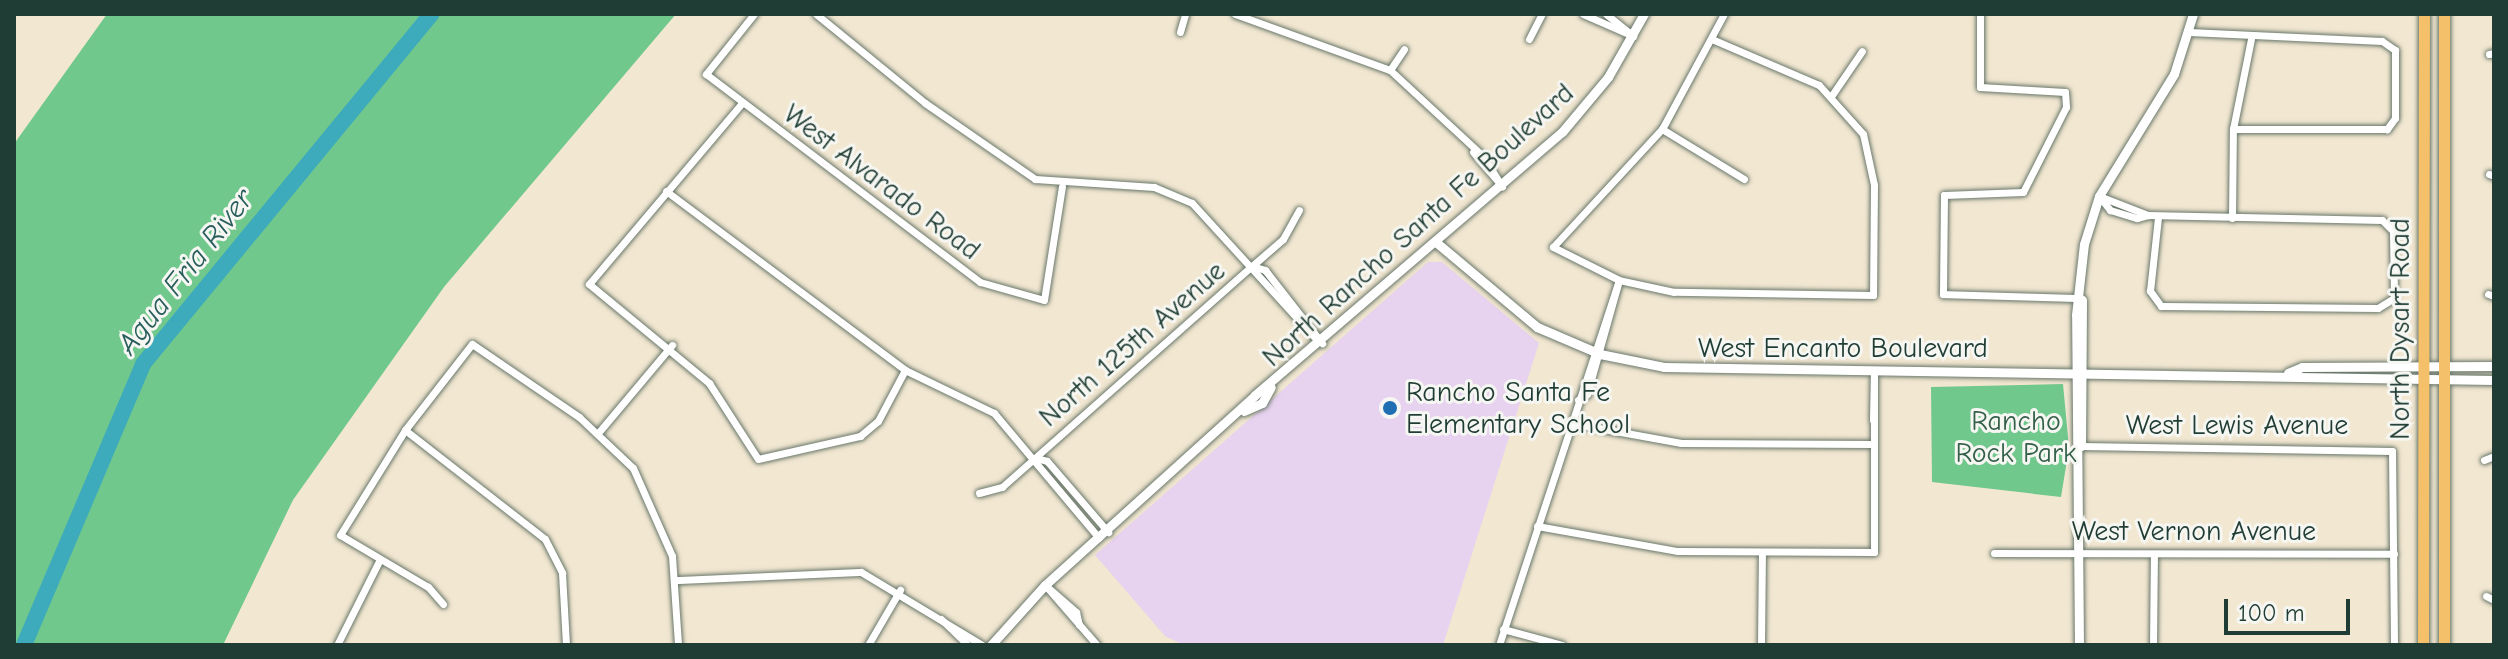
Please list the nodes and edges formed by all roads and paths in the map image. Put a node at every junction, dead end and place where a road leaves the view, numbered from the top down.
1 (754, 14) edge
2 (817, 14) edge
3 (1185, 14) edge
4 (1235, 14) edge
5 (1542, 14) edge
6 (1583, 14) edge
7 (1606, 14) edge
8 (1644, 14) edge
9 (1724, 14) edge
10 (1980, 14) edge
11 (2193, 14) edge
12 (2424, 14) edge
13 (2444, 14) edge
14 (1180, 32) dead end
15 (2189, 32) junction
16 (1633, 36) junction
17 (1529, 39) dead end
18 (2251, 39) junction
19 (1714, 40) junction
20 (1404, 49) dead end
21 (1862, 51) dead end
22 (1390, 70) junction
23 (1832, 95) junction
24 (742, 103) junction
25 (1662, 129) junction
26 (2233, 129) junction
27 (1744, 179) dead end
28 (1062, 186) junction
29 (1502, 186) junction
30 (666, 191) junction
31 (2099, 196) junction
32 (1299, 210) dead end
33 (2158, 217) junction
34 (2232, 218) junction
35 (1437, 243) junction
36 (1252, 266) junction
37 (1619, 280) junction
38 (2081, 298) junction
39 (1322, 343) junction
40 (672, 345) junction
41 (1595, 353) junction
42 (2425, 366) junction
43 (2444, 366) junction
44 (2494, 366) edge
45 (905, 370) junction
46 (1874, 370) junction
47 (2081, 371) junction
48 (2288, 373) junction
49 (2425, 379) junction
50 (2444, 379) junction
51 (2494, 380) edge
52 (1571, 423) junction
53 (405, 430) junction
54 (598, 433) junction
55 (1873, 444) junction
56 (2081, 446) junction
57 (2494, 456) edge
58 (1036, 458) junction
59 (2484, 460) dead end
60 (979, 493) dead end
61 (1537, 526) junction
62 (1104, 535) junction
63 (1762, 553) junction
64 (1994, 553) dead end
65 (2080, 553) junction
66 (2154, 554) junction
67 (2394, 554) junction
68 (380, 559) junction
69 (677, 580) junction
70 (1045, 585) junction
71 (900, 590) junction
72 (443, 604) dead end
73 (941, 619) junction
74 (1503, 629) junction
75 (1094, 644) edge
76 (337, 645) edge
77 (566, 645) edge
78 (678, 645) edge
79 (868, 645) edge
80 (968, 645) edge
81 (982, 645) edge
82 (991, 645) edge
83 (1499, 645) edge
84 (1562, 645) edge
85 (1761, 645) edge
86 (2079, 645) edge
87 (2153, 645) edge
88 (2394, 645) edge
89 (2423, 645) edge
90 (2444, 645) edge

1 - 24 street, West Alvarado Road
2 - 28 street
3 - 14 street
4 - 22 street
5 - 17 street
6 - 16 street
7 - 16 street
8 - 16 street, North Rancho Santa Fe Boulevard
9 - 19 street
10 - 38 street
11 - 15 street
12 - 42 main road, North Dysart Road
13 - 43 main road, North Dysart Road
15 - 18 street
15 - 31 street
16 - 29 street, North Rancho Santa Fe Boulevard
18 - 26 street
18 - 26 street
19 - 23 street
19 - 25 street
20 - 22 street
21 - 23 street
22 - 29 street
23 - 37 street
24 - 28 street, West Alvarado Road
24 - 30 street
25 - 27 street
25 - 37 street
26 - 34 street
28 - 36 street
29 - 35 street, North Rancho Santa Fe Boulevard
30 - 40 street
30 - 45 street
31 - 33 street
31 - 38 street
32 - 36 street, North 125th Avenue
33 - 34 street
33 - 34 street
35 - 39 street, North Rancho Santa Fe Boulevard
35 - 41 street, West Encanto Boulevard
36 - 39 street
36 - 58 street, North 125th Avenue
37 - 41 street
38 - 47 street
39 - 62 street, North Rancho Santa Fe Boulevard
40 - 45 street
40 - 54 street
41 - 46 street, West Encanto Boulevard
41 - 52 street
42 - 43 street, West Encanto Boulevard
42 - 48 street, West Encanto Boulevard
42 - 49 main road, North Dysart Road
43 - 44 street, West Encanto Boulevard
43 - 50 main road, North Dysart Road
45 - 58 street
46 - 47 street, West Encanto Boulevard
46 - 55 street
47 - 48 street, West Encanto Boulevard
47 - 56 street
48 - 49 street, West Encanto Boulevard
49 - 50 street, West Encanto Boulevard
49 - 89 main road, North Dysart Road
50 - 51 street, West Encanto Boulevard
50 - 90 main road, North Dysart Road
52 - 55 street
52 - 61 street
53 - 54 street
53 - 68 street
53 - 77 street
54 - 69 street
55 - 63 street
56 - 65 street
56 - 67 street, West Lewis Avenue
57 - 59 street
58 - 60 street, North 125th Avenue
58 - 62 street
61 - 63 street
61 - 74 street
62 - 70 street, North Rancho Santa Fe Boulevard
63 - 85 street
64 - 65 street, West Vernon Avenue
65 - 66 street, West Vernon Avenue
65 - 86 street
66 - 67 street, West Vernon Avenue
66 - 87 street
67 - 88 street
68 - 72 street
68 - 76 street
69 - 71 street
69 - 78 street
70 - 75 street
70 - 82 street, North Rancho Santa Fe Boulevard
71 - 73 street
71 - 79 street
73 - 80 street
73 - 81 street
74 - 83 street
74 - 84 street

